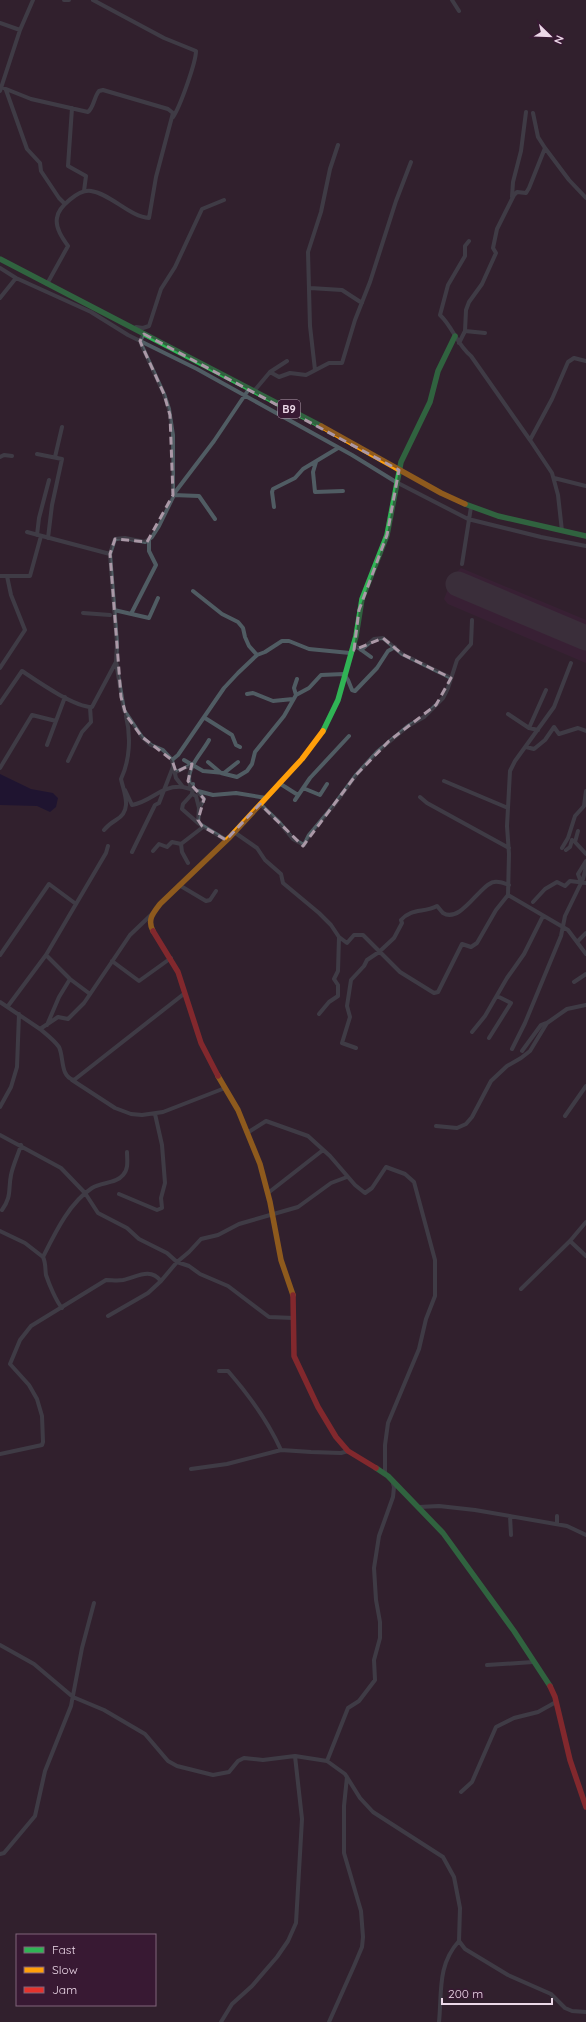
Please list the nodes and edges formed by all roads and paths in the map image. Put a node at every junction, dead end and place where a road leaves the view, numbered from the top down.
1 (33, 0) edge
2 (64, 0) edge
3 (69, 0) edge
4 (94, 0) edge
5 (452, 0) edge
6 (459, 11) dead end
7 (0, 23) edge
8 (20, 30) junction
9 (1, 89) edge
10 (6, 90) junction
11 (72, 108) junction
12 (526, 112) dead end
13 (533, 113) dead end
14 (173, 117) junction
15 (338, 145) dead end
16 (545, 148) junction
17 (411, 162) dead end
18 (84, 191) junction
19 (515, 192) junction
20 (586, 198) edge
21 (224, 200) dead end
22 (65, 204) junction
23 (469, 241) dead end
24 (0, 259) edge
25 (0, 268) edge
26 (16, 278) junction
27 (47, 284) junction
28 (310, 288) junction
29 (0, 298) edge
30 (362, 303) junction
31 (130, 326) junction
32 (465, 331) junction
33 (484, 333) dead end
34 (144, 334) junction
35 (455, 336) junction
36 (140, 341) junction
37 (459, 343) junction
38 (287, 361) dead end
39 (586, 361) edge
40 (315, 370) junction
41 (270, 372) junction
42 (252, 390) junction
43 (244, 396) junction
44 (62, 428) dead end
45 (530, 440) junction
46 (338, 448) junction
47 (36, 454) dead end
48 (12, 456) dead end
49 (0, 457) edge
50 (55, 457) junction
51 (316, 461) junction
52 (399, 470) junction
53 (554, 478) junction
54 (50, 480) dead end
55 (396, 482) junction
56 (586, 486) edge
57 (343, 491) dead end
58 (174, 495) junction
59 (274, 507) dead end
60 (471, 507) junction
61 (468, 518) junction
62 (215, 519) dead end
63 (27, 532) dead end
64 (562, 532) junction
65 (39, 535) junction
66 (586, 536) edge
67 (48, 538) junction
68 (149, 540) junction
69 (586, 546) edge
70 (110, 554) junction
71 (462, 564) dead end
72 (0, 576) edge
73 (7, 576) junction
74 (193, 592) dead end
75 (158, 598) dead end
76 (114, 612) junction
77 (132, 612) junction
78 (83, 613) dead end
79 (472, 620) dead end
80 (353, 644) junction
81 (395, 647) junction
82 (361, 650) junction
83 (350, 653) junction
84 (257, 655) junction
85 (371, 657) dead end
86 (116, 662) junction
87 (571, 663) dead end
88 (0, 668) edge
89 (344, 674) junction
90 (451, 678) junction
91 (297, 679) dead end
92 (546, 690) dead end
93 (247, 694) dead end
94 (65, 697) junction
95 (295, 697) junction
96 (0, 703) edge
97 (90, 707) junction
98 (508, 714) dead end
99 (126, 715) junction
100 (205, 718) junction
101 (56, 721) junction
102 (529, 728) junction
103 (538, 730) junction
104 (586, 731) edge
105 (349, 736) dead end
106 (209, 740) dead end
107 (46, 745) dead end
108 (240, 747) dead end
109 (526, 747) junction
110 (172, 760) junction
111 (184, 760) dead end
112 (68, 761) dead end
113 (208, 762) dead end
114 (238, 762) dead end
115 (193, 764) junction
116 (173, 767) junction
117 (0, 768) edge
118 (176, 772) junction
119 (221, 773) junction
120 (444, 781) dead end
121 (279, 783) junction
122 (327, 784) dead end
123 (123, 786) junction
124 (183, 787) junction
125 (192, 787) junction
126 (303, 788) junction
127 (164, 789) junction
128 (586, 791) edge
129 (198, 792) junction
130 (192, 794) junction
131 (298, 795) junction
132 (420, 797) dead end
133 (266, 798) junction
134 (295, 800) dead end
135 (260, 804) junction
136 (199, 808) junction
137 (508, 808) junction
138 (198, 823) junction
139 (203, 827) junction
140 (104, 830) dead end
141 (578, 831) dead end
142 (234, 832) junction
143 (226, 840) junction
144 (571, 840) junction
145 (181, 844) junction
146 (108, 846) dead end
147 (508, 848) junction
148 (562, 848) dead end
149 (566, 850) dead end
150 (153, 851) dead end
151 (132, 852) dead end
152 (586, 854) edge
153 (586, 861) edge
154 (188, 863) dead end
155 (586, 867) edge
156 (583, 882) edge
157 (179, 885) junction
158 (509, 885) junction
159 (216, 891) dead end
160 (508, 894) junction
161 (533, 902) dead end
162 (76, 904) junction
163 (152, 914) junction
164 (543, 916) junction
165 (564, 928) junction
166 (586, 933) edge
167 (339, 937) junction
168 (577, 942) junction
169 (379, 952) junction
170 (586, 954) edge
171 (0, 955) edge
172 (46, 955) junction
173 (170, 958) junction
174 (112, 962) junction
175 (586, 974) edge
176 (70, 979) junction
177 (574, 982) dead end
178 (185, 993) junction
179 (90, 994) junction
180 (497, 996) junction
181 (0, 1002) edge
182 (586, 1005) edge
183 (8, 1006) junction
184 (19, 1014) junction
185 (319, 1014) dead end
186 (547, 1023) junction
187 (47, 1026) junction
188 (40, 1029) junction
189 (472, 1032) dead end
190 (489, 1038) dead end
191 (356, 1048) dead end
192 (512, 1049) dead end
193 (522, 1051) dead end
194 (72, 1080) junction
195 (586, 1086) edge
196 (225, 1088) junction
197 (0, 1107) edge
198 (155, 1114) junction
199 (565, 1116) dead end
200 (436, 1126) dead end
201 (247, 1133) junction
202 (0, 1135) edge
203 (21, 1145) junction
204 (323, 1150) junction
205 (127, 1152) dead end
206 (347, 1177) junction
207 (85, 1193) junction
208 (268, 1193) junction
209 (119, 1194) dead end
210 (2, 1210) dead end
211 (272, 1216) junction
212 (586, 1222) edge
213 (0, 1231) edge
214 (570, 1241) junction
215 (586, 1256) edge
216 (43, 1257) junction
217 (177, 1262) junction
218 (161, 1281) junction
219 (521, 1289) dead end
220 (62, 1308) junction
221 (108, 1316) dead end
222 (294, 1318) junction
223 (219, 1371) dead end
224 (281, 1450) junction
225 (348, 1451) junction
226 (0, 1454) edge
227 (191, 1468) dead end
228 (385, 1474) junction
229 (392, 1480) junction
230 (419, 1507) junction
231 (510, 1516) junction
232 (557, 1516) dead end
233 (557, 1524) junction
234 (511, 1535) dead end
235 (586, 1535) edge
236 (94, 1603) dead end
237 (0, 1645) edge
238 (533, 1662) junction
239 (487, 1665) dead end
240 (73, 1698) junction
241 (556, 1702) junction
242 (295, 1756) junction
243 (327, 1761) junction
244 (347, 1777) junction
245 (461, 1792) dead end
246 (586, 1807) edge
247 (0, 1854) edge
248 (460, 1941) junction
249 (586, 2012) edge
250 (221, 2022) edge
251 (329, 2022) edge
252 (439, 2022) edge

1 - 8 street
2 - 3 street
4 - 14 street
5 - 6 street
7 - 8 street
8 - 9 street
9 - 10 street
10 - 11 street
10 - 22 street
11 - 14 street
11 - 18 street
12 - 19 street
13 - 16 street
14 - 18 street
15 - 28 street
16 - 19 street
16 - 20 street
17 - 30 street
18 - 22 street
19 - 32 street
21 - 31 street
22 - 27 street
23 - 35 street
24 - 27 main road, B9
25 - 26 street
26 - 29 street
26 - 36 street
27 - 31 main road, B9
28 - 30 street
28 - 40 street
30 - 40 street
31 - 34 main road, B9
32 - 33 street
32 - 37 street
34 - 36 street
34 - 42 main road, B9
35 - 37 street
35 - 52 main road
36 - 43 street
36 - 58 street
37 - 45 street
38 - 41 street
39 - 45 street
40 - 41 street
41 - 42 street
42 - 43 street
42 - 52 main road, B9
43 - 46 street
43 - 58 street
44 - 50 street
45 - 53 street
46 - 51 street
46 - 55 street
47 - 50 street
48 - 49 street
50 - 67 street
51 - 57 street
51 - 59 street
52 - 55 main road
52 - 60 main road, B9
53 - 56 street
53 - 64 street
54 - 65 street
55 - 61 street
55 - 80 main road
58 - 62 street
58 - 68 street
60 - 61 street
60 - 64 main road, B9
61 - 69 street
61 - 71 street
63 - 65 street
64 - 66 main road, B9
65 - 67 street
65 - 73 street
67 - 70 street
68 - 70 street
68 - 77 street
70 - 76 street
72 - 73 street
73 - 88 street
74 - 84 street
75 - 77 street
76 - 77 street
76 - 78 street
76 - 86 street
79 - 90 street
80 - 82 street
80 - 83 main road
81 - 82 street
81 - 89 street
81 - 90 street
82 - 85 street
83 - 84 street
83 - 89 main road
84 - 100 street
86 - 97 street
86 - 99 street
87 - 103 street
89 - 95 street
89 - 121 main road
90 - 135 street
91 - 95 street
92 - 102 street
93 - 95 street
94 - 96 street
94 - 97 street
94 - 101 street
95 - 119 street
97 - 112 street
98 - 102 street
99 - 110 street
99 - 123 street
100 - 108 street
100 - 110 street
101 - 107 street
101 - 117 street
102 - 103 street
103 - 109 street
104 - 109 street
105 - 126 street
106 - 115 street
109 - 137 street
110 - 116 street
111 - 115 street
113 - 119 street
114 - 119 street
115 - 118 street
115 - 119 street
115 - 125 street
116 - 118 street
116 - 127 street
118 - 124 street
120 - 137 street
121 - 131 street
121 - 133 main road
122 - 126 street
123 - 127 street
123 - 140 street
124 - 125 street
124 - 127 street
125 - 129 street
125 - 130 street
126 - 131 street
127 - 151 street
128 - 144 street
129 - 133 street
129 - 136 street
130 - 136 street
130 - 138 street
131 - 134 street
132 - 147 street
133 - 135 main road
135 - 142 main road
136 - 138 street
137 - 147 street
138 - 139 street
139 - 143 street
139 - 145 street
141 - 144 street
142 - 143 main road
142 - 167 street
143 - 157 main road
144 - 148 street
144 - 149 street
144 - 152 street
145 - 150 street
145 - 154 street
146 - 162 street
147 - 158 street
153 - 156 street
155 - 156 street
156 - 161 street
156 - 165 street
157 - 159 street
157 - 163 main road
158 - 160 street
158 - 169 street
160 - 164 street
160 - 169 street
162 - 171 street
162 - 172 street
163 - 173 main road
163 - 174 street
164 - 165 street
164 - 180 street
165 - 168 street
165 - 192 street
166 - 168 street
167 - 169 street
167 - 185 street
168 - 170 street
169 - 191 street
172 - 176 street
172 - 183 street
173 - 174 street
173 - 178 main road
174 - 179 street
175 - 177 street
176 - 179 street
176 - 187 street
178 - 194 street
178 - 196 main road
179 - 187 street
180 - 189 street
180 - 190 street
181 - 183 street
182 - 186 street
183 - 184 street
184 - 188 street
184 - 197 street
186 - 193 street
186 - 200 street
187 - 188 street
188 - 194 street
194 - 198 street
195 - 199 street
196 - 198 street
196 - 201 main road
198 - 209 street
201 - 204 street
201 - 208 main road
202 - 203 street
203 - 207 street
203 - 210 street
204 - 206 street
204 - 208 street
205 - 207 street
206 - 211 street
206 - 228 street
207 - 216 street
207 - 217 street
208 - 211 main road
211 - 217 street
211 - 222 main road
212 - 214 street
213 - 216 street
214 - 215 street
214 - 219 street
216 - 220 street
217 - 218 street
217 - 222 street
218 - 220 street
218 - 221 street
220 - 226 street
222 - 225 main road
223 - 224 street
224 - 225 street
224 - 227 street
225 - 228 main road
228 - 229 main road
229 - 230 main road
229 - 243 street
230 - 231 street
230 - 238 main road
231 - 233 street
231 - 234 street
232 - 233 street
233 - 235 street
236 - 240 street
237 - 240 street
238 - 239 street
238 - 241 main road
240 - 242 street
240 - 247 street
241 - 245 street
241 - 246 main road
242 - 243 street
242 - 250 street
243 - 244 street
244 - 248 street
244 - 251 street
248 - 249 street
248 - 252 street

